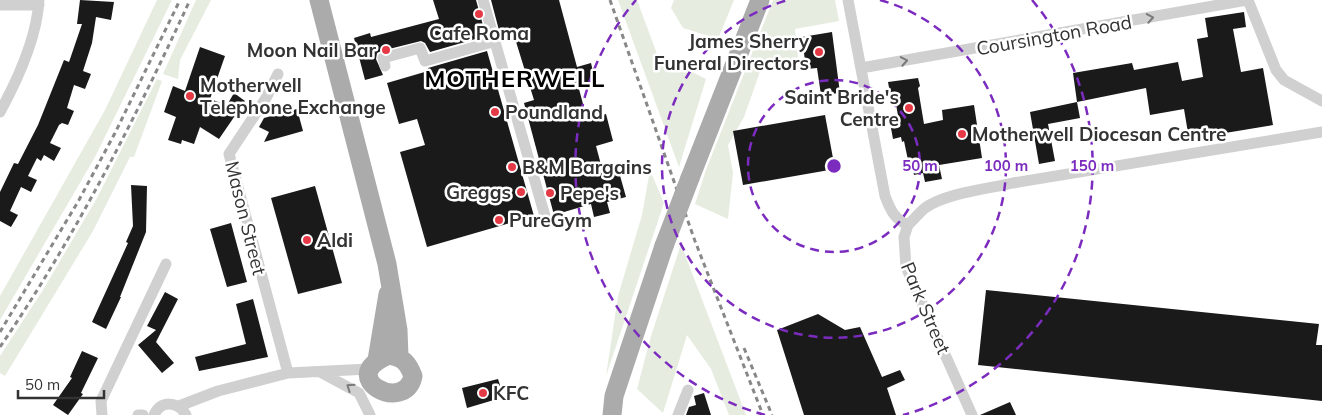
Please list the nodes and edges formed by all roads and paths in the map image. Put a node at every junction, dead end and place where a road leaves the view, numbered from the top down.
1 (319, 0) edge
2 (484, 0) edge
3 (760, 0) edge
4 (848, 0) edge
5 (1247, 0) edge
6 (39, 2) edge
7 (0, 5) edge
8 (496, 41) junction
9 (385, 66) dead end
10 (861, 68) junction
11 (278, 74) dead end
12 (1322, 101) edge
13 (0, 112) edge
14 (1322, 132) edge
15 (547, 223) dead end
16 (908, 225) junction
17 (166, 264) dead end
18 (391, 283) junction
19 (399, 356) junction
20 (373, 364) junction
21 (318, 371) junction
22 (288, 373) junction
23 (688, 390) dead end
24 (614, 396) junction
25 (385, 408) edge
26 (182, 411) edge
27 (102, 415) edge
28 (138, 415) edge
29 (143, 415) edge
30 (154, 415) edge
31 (600, 415) edge
32 (612, 415) edge
33 (678, 415) edge
34 (972, 415) edge

1 - 18 main road
2 - 8 street
3 - 24 main road, bridge
4 - 10 street
10 -> 5 street, Coursington Road
5 - 12 street
6 - 7 street
6 - 13 street
8 - 9 street
8 - 15 street
10 - 16 street
11 - 22 street, Mason Street
14 - 16 street
16 - 34 street, Park Street
17 - 27 street
18 - 19 main road
18 - 20 main road
19 - 20 main road
19 - 25 main road
20 - 21 street
20 - 25 main road
21 - 22 street
25 -> 21 street
22 - 26 street
23 - 33 street
24 - 31 main road
24 - 32 main road
26 - 30 street
28 - 29 street

